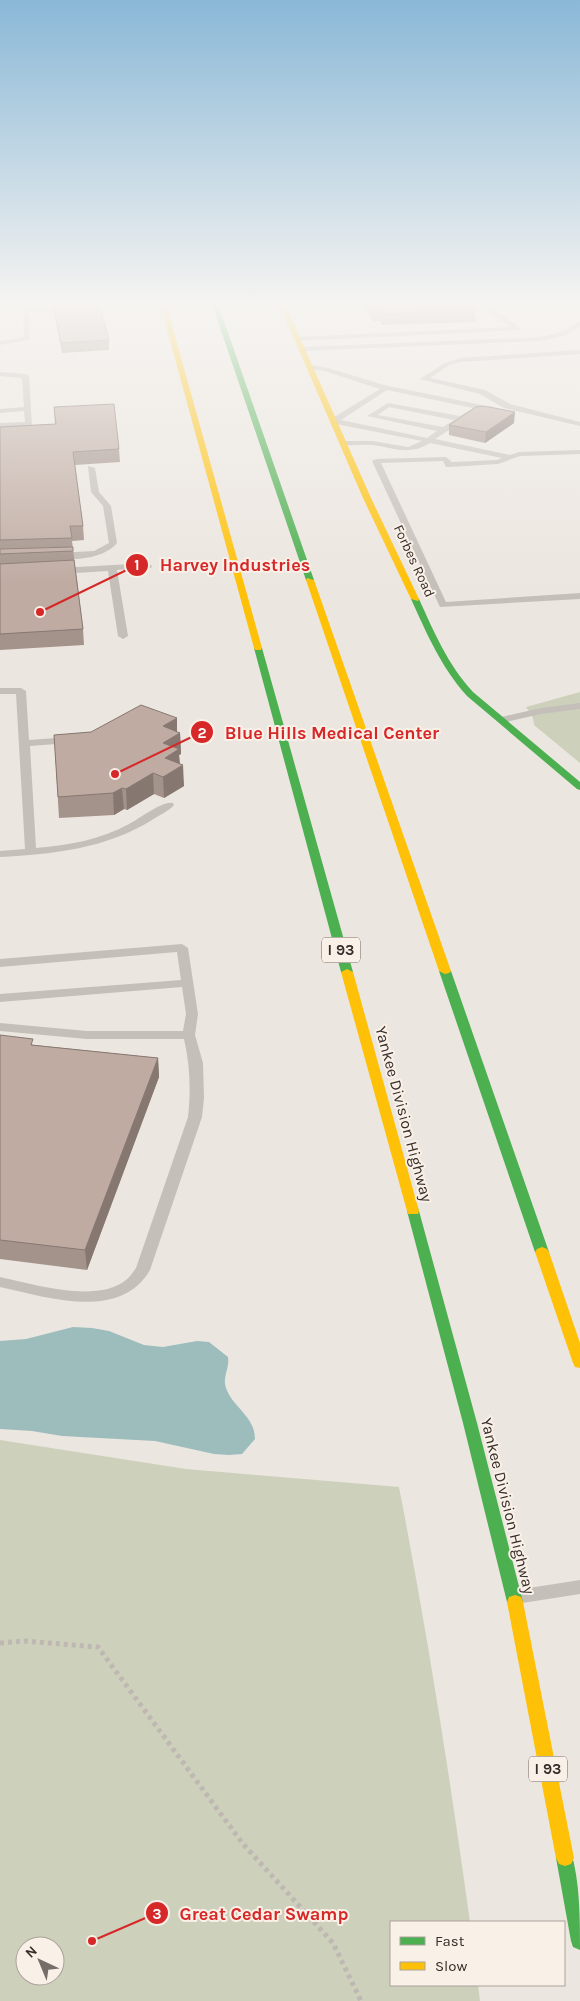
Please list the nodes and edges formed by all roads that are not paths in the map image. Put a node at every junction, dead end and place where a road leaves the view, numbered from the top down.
1 (27, 397) edge
2 (189, 397) edge
3 (247, 397) edge
4 (323, 397) edge
5 (371, 397) edge
6 (432, 397) edge
7 (494, 397) edge
8 (479, 407) junction
9 (28, 409) junction
10 (489, 409) edge
11 (0, 411) edge
12 (498, 412) edge
13 (462, 419) junction
14 (334, 421) junction
15 (580, 424) edge
16 (0, 425) edge
17 (444, 430) junction
18 (579, 433) edge
19 (429, 441) junction
20 (344, 443) junction
21 (580, 452) edge
22 (510, 457) junction
23 (91, 468) edge
24 (47, 557) edge
25 (148, 566) dead end
26 (112, 568) junction
27 (50, 571) edge
28 (580, 596) edge
29 (123, 636) dead end
30 (0, 691) edge
31 (580, 706) edge
32 (500, 720) junction
33 (76, 739) edge
34 (25, 743) junction
35 (580, 787) edge
36 (169, 805) dead end
37 (31, 851) junction
38 (0, 854) edge
39 (0, 963) edge
40 (187, 983) junction
41 (0, 998) edge
42 (0, 1027) edge
43 (189, 1035) junction
44 (0, 1282) edge
45 (580, 1363) edge
46 (580, 1587) edge
47 (514, 1597) junction
48 (580, 1941) edge

1 - 9 lane
2 - 47 main road, Yankee Division Highway / I 93
3 - 45 main road
4 - 14 main road, Forbes Road
5 - 14 lane
6 - 8 lane
7 - 15 lane
8 - 10 lane
8 - 13 lane
9 - 11 lane
9 - 16 lane
12 - 18 lane
13 - 17 lane
13 - 17 lane
14 - 19 lane
14 - 20 main road, Forbes Road
17 - 19 lane
19 - 20 lane
19 - 22 lane
20 - 32 main road, Forbes Road
21 - 22 lane
22 - 28 lane
23 - 24 lane
25 - 26 lane
26 - 27 lane
26 - 29 lane
30 - 34 lane
31 - 32 lane
32 - 35 main road, Forbes Road
33 - 34 lane
34 - 37 lane
36 - 37 lane
37 - 38 lane
39 - 40 lane
40 - 41 lane
40 - 43 lane
42 - 43 lane
43 - 44 lane
46 - 47 lane
47 - 48 main road, Yankee Division Highway / I 93

